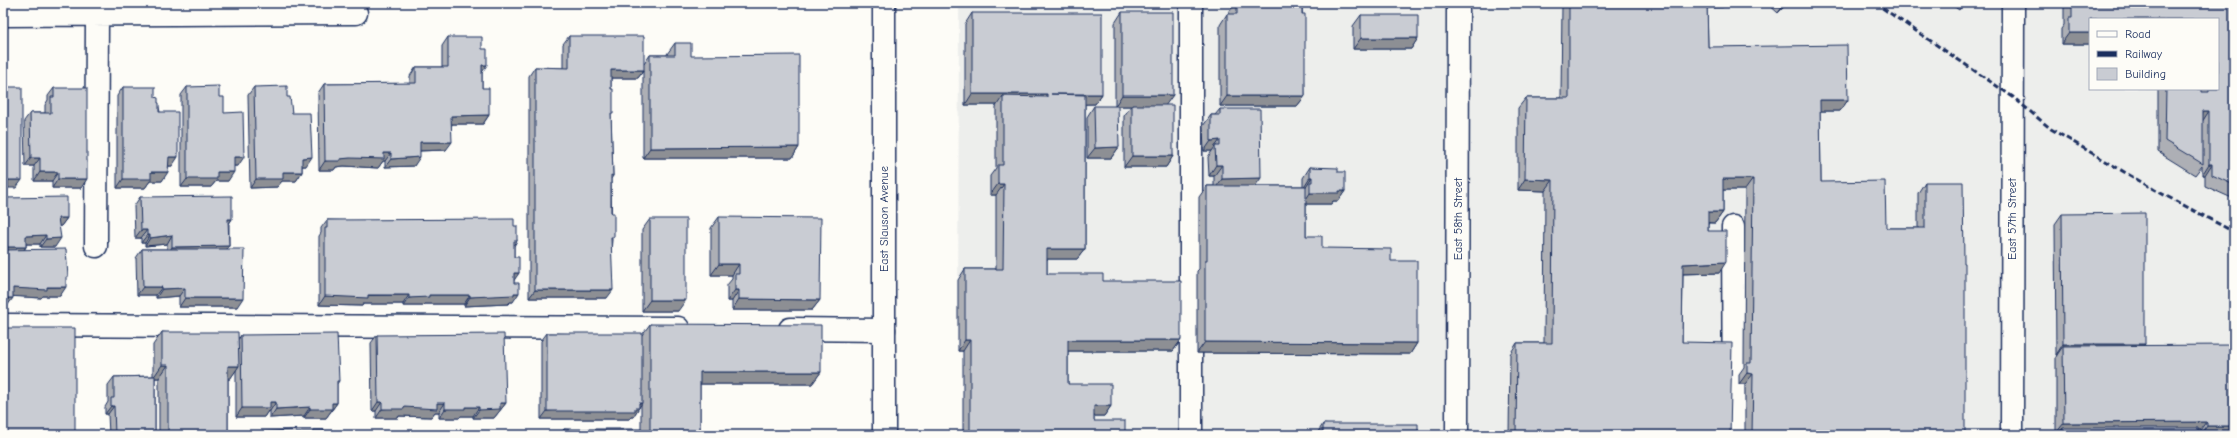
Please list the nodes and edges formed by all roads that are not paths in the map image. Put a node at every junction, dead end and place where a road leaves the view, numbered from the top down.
1 (884, 3) edge
2 (1191, 3) edge
3 (1458, 3) edge
4 (2013, 3) edge
5 (64, 9) edge
6 (356, 13) dead end
7 (97, 14) junction
8 (3, 15) edge
9 (1732, 227) dead end
10 (96, 246) dead end
11 (3, 324) edge
12 (694, 328) edge
13 (773, 329) edge
14 (884, 330) junction
15 (884, 435) edge
16 (1191, 435) edge
17 (1458, 435) edge
18 (1734, 435) edge
19 (2012, 435) edge

1 - 14 street, East Slauson Avenue
2 - 16 street
3 - 17 street, East 58th Street
4 - 19 street, East 57th Street
5 - 7 street
5 - 8 street
6 - 7 street
7 - 10 street
9 - 18 street
11 - 12 street
13 - 14 street
14 - 15 street, East Slauson Avenue

